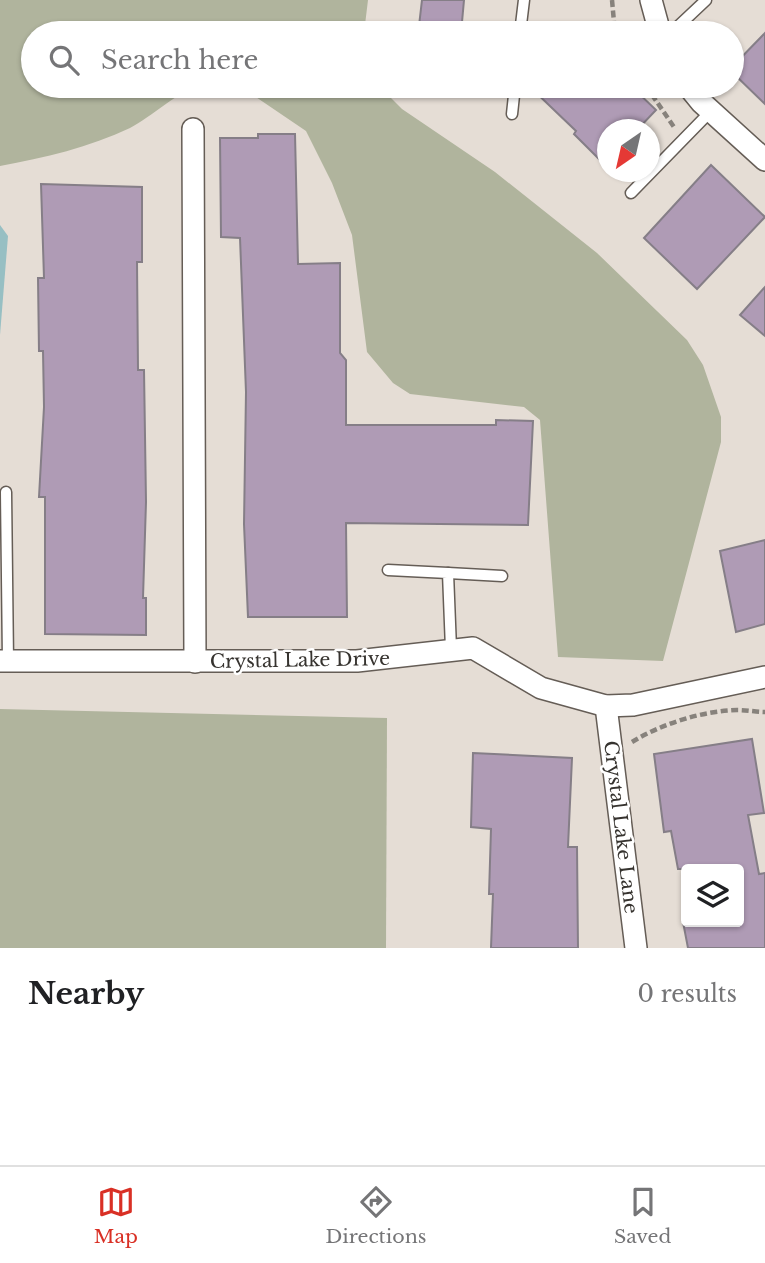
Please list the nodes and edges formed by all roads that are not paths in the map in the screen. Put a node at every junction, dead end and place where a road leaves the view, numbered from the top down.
1 (524, 0) edge
2 (651, 0) edge
3 (706, 0) edge
4 (521, 21) edge
5 (657, 21) edge
6 (684, 21) edge
7 (514, 98) edge
8 (699, 98) edge
9 (711, 111) junction
10 (512, 114) dead end
11 (193, 129) dead end
12 (765, 160) edge
13 (631, 193) dead end
14 (6, 492) dead end
15 (388, 570) dead end
16 (447, 573) junction
17 (502, 576) dead end
18 (452, 649) junction
19 (4, 661) edge
20 (195, 663) junction
21 (765, 677) edge
22 (606, 706) junction
23 (636, 948) edge

1 - 4 lane
2 - 5 street
3 - 6 lane
7 - 10 lane
8 - 9 street
9 - 12 street
9 - 13 lane
11 - 20 street, Crystal Lake Drive
14 - 19 lane
15 - 16 lane
16 - 17 lane
16 - 18 lane
18 - 20 street, Crystal Lake Drive
18 - 22 street, Crystal Lake Drive
19 - 20 street, Crystal Lake Drive
21 - 22 street, Crystal Lake Drive
22 - 23 street, Crystal Lake Lane

